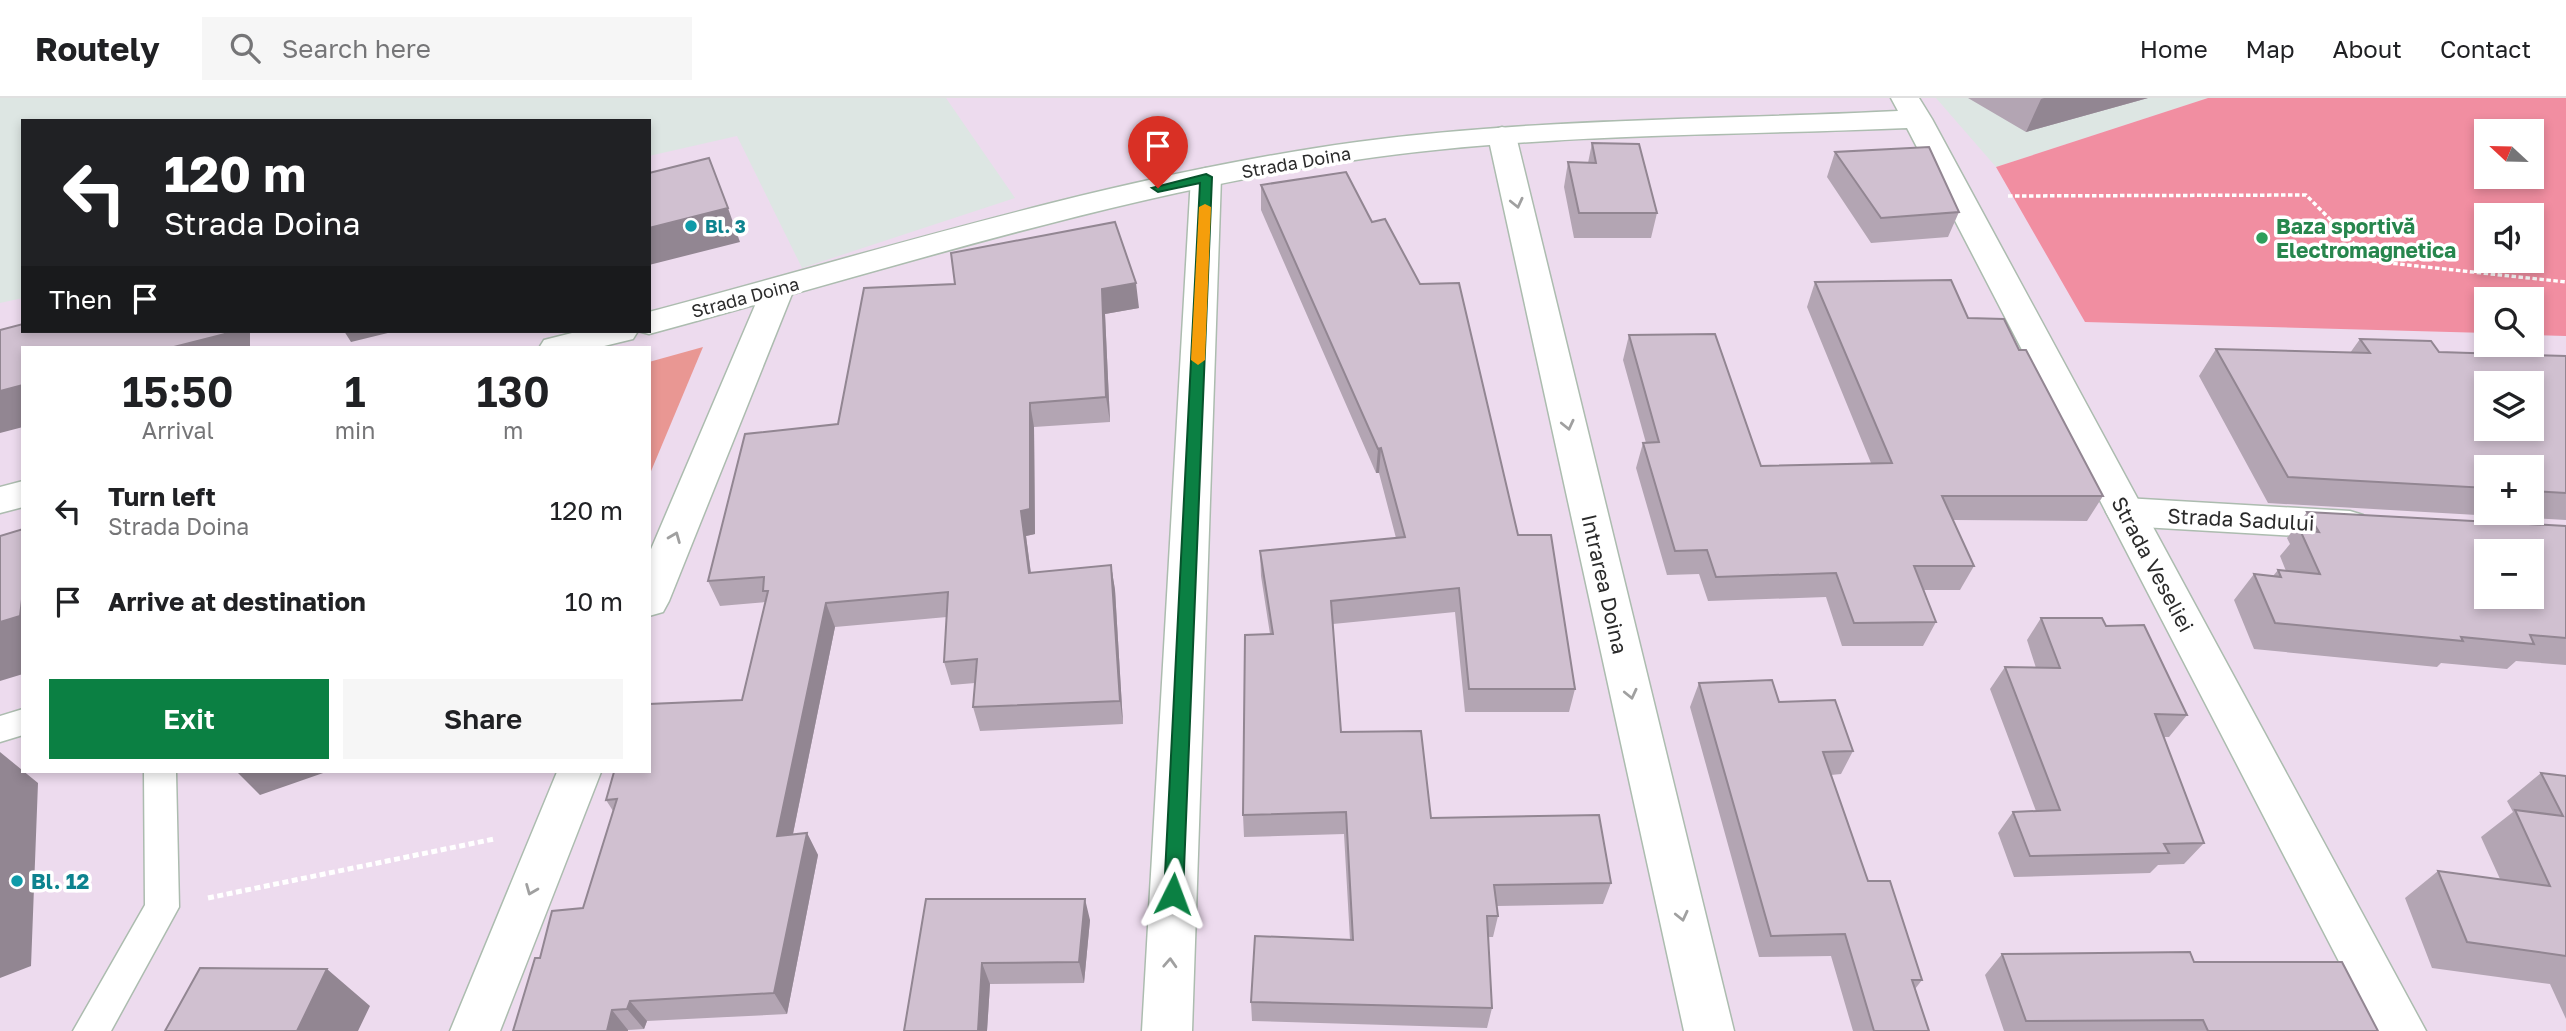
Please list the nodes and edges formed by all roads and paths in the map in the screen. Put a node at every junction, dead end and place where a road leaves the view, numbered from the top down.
1 (1911, 108) edge
2 (1502, 136) junction
3 (1206, 177) junction
4 (1958, 196) junction
5 (2566, 282) edge
6 (778, 289) junction
7 (651, 322) edge
8 (613, 333) edge
9 (564, 346) edge
10 (21, 495) edge
11 (0, 500) edge
12 (2125, 512) junction
13 (2385, 527) edge
14 (651, 596) edge
15 (21, 723) edge
16 (0, 729) edge
17 (160, 773) edge
18 (547, 773) edge
19 (579, 773) edge
20 (556, 827) junction
21 (162, 907) junction
22 (91, 1031) edge
23 (475, 1031) edge
24 (1167, 1031) edge
25 (1709, 1031) edge
26 (2401, 1031) edge

1 - 2 street, Strada Doina
1 - 4 street, Strada Veseliei
2 - 3 street, Strada Doina
2 -> 25 street, Intrarea Doina
3 - 6 street, Strada Doina
24 -> 3 street
4 - 5 path
4 - 12 street, Strada Veseliei
6 - 7 street, Strada Doina
14 -> 6 street
8 - 9 street
10 - 11 street
12 - 13 street, Strada Sadului
12 - 26 street, Strada Veseliei
15 - 16 lane
17 - 21 lane
18 - 20 street
19 - 20 street
20 - 21 path
20 -> 23 street
21 - 22 lane

